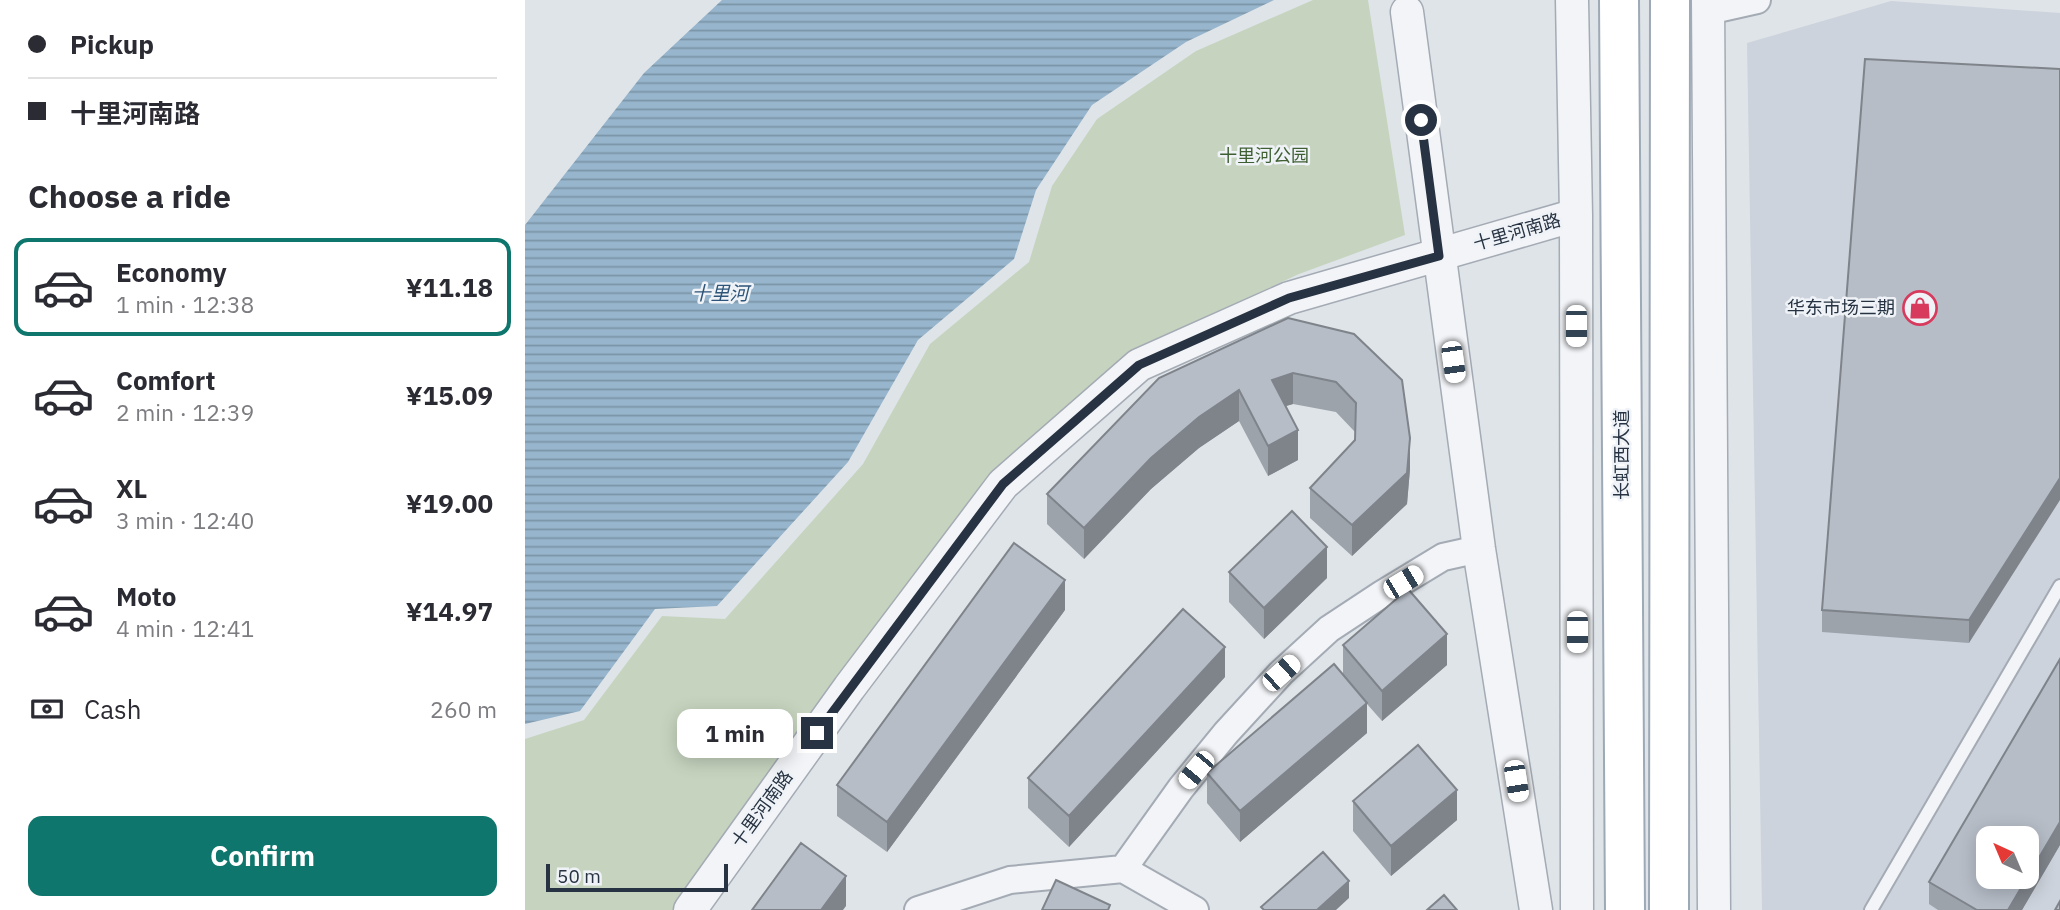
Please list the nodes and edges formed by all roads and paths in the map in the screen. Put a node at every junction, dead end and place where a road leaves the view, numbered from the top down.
1 (1572, 0) edge
2 (1619, 0) edge
3 (1670, 0) edge
4 (1757, 0) edge
5 (1708, 5) edge
6 (1406, 6) edge
7 (1576, 215) junction
8 (1439, 256) junction
9 (1479, 549) junction
10 (2060, 586) edge
11 (1123, 869) junction
12 (690, 910) edge
13 (918, 910) edge
14 (1195, 910) edge
15 (1536, 910) edge
16 (1577, 910) edge
17 (1625, 910) edge
18 (1669, 910) edge
19 (1713, 910) edge
20 (1871, 910) edge

1 - 7 street
2 - 17 main road, 长虹西大道
3 - 18 main road
4 - 5 street
5 - 19 street
6 - 8 street
7 - 8 street, 十里河南路
7 - 16 street
8 - 9 street
8 - 12 street, 十里河南路
9 - 11 street
9 - 15 street
10 - 20 lane
11 - 13 street
11 - 14 street

